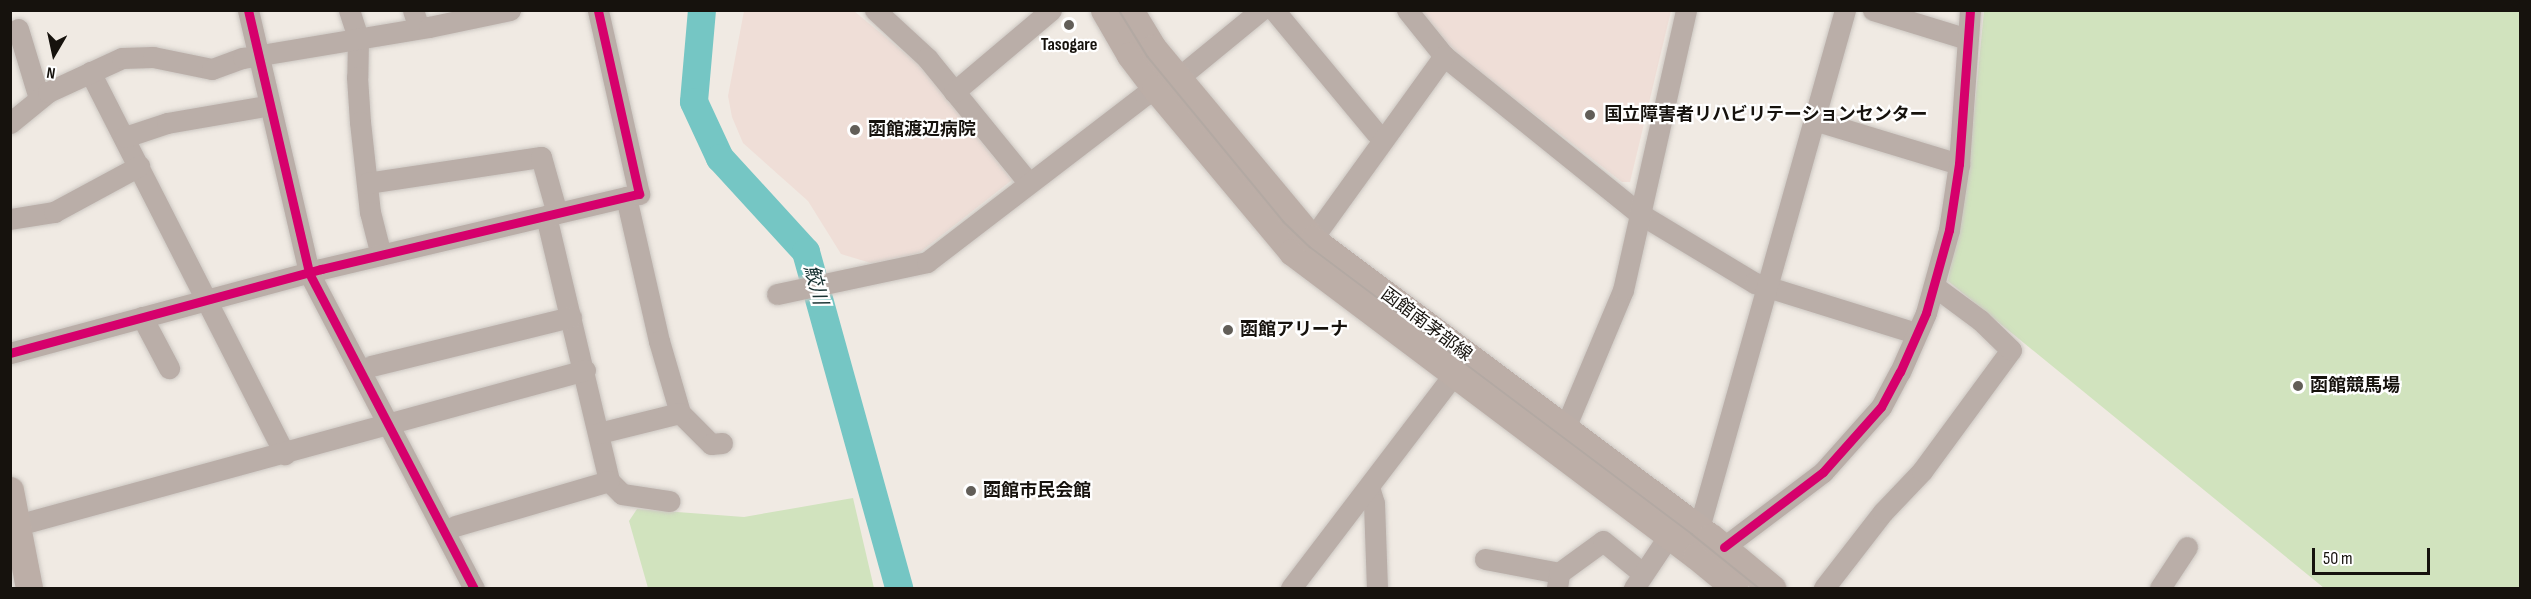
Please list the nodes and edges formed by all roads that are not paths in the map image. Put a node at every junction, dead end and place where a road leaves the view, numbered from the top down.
1 (248, 10) edge
2 (349, 10) edge
3 (510, 10) edge
4 (598, 10) edge
5 (875, 10) edge
6 (1051, 10) edge
7 (1104, 10) edge
8 (1130, 10) edge
9 (1261, 10) edge
10 (1275, 10) edge
11 (1407, 10) edge
12 (1686, 10) edge
13 (1845, 10) edge
14 (1873, 10) edge
15 (1970, 10) edge
16 (416, 19) edge
17 (18, 29) dead end
18 (358, 38) junction
19 (1967, 39) junction
20 (258, 55) junction
21 (1444, 56) junction
22 (90, 72) junction
23 (1167, 83) junction
24 (954, 92) junction
25 (39, 98) junction
26 (260, 107) dead end
27 (1814, 120) junction
28 (11, 121) edge
29 (1376, 133) dead end
30 (124, 137) junction
31 (1959, 164) junction
32 (139, 166) junction
33 (368, 183) junction
34 (1029, 183) junction
35 (626, 197) junction
36 (552, 214) junction
37 (1640, 214) junction
38 (10, 219) edge
39 (10, 231) edge
40 (10, 238) edge
41 (1312, 239) junction
42 (381, 255) junction
43 (309, 273) junction
44 (1934, 286) junction
45 (1766, 287) junction
46 (777, 294) dead end
47 (205, 299) junction
48 (142, 317) junction
49 (571, 317) junction
50 (1916, 333) junction
51 (10, 353) edge
52 (371, 366) dead end
53 (1461, 366) junction
54 (170, 368) dead end
55 (585, 370) junction
56 (680, 413) junction
57 (390, 424) junction
58 (599, 433) junction
59 (1557, 437) junction
60 (722, 443) dead end
61 (285, 454) junction
62 (609, 481) junction
63 (1369, 487) junction
64 (10, 490) edge
65 (669, 501) dead end
66 (13, 526) edge
67 (455, 526) dead end
68 (1681, 539) junction
69 (1724, 547) junction
70 (2187, 547) dead end
71 (1485, 559) dead end
72 (1558, 581) edge
73 (1638, 581) edge
74 (1375, 586) edge
75 (29, 588) edge
76 (474, 588) edge
77 (1291, 588) edge
78 (1735, 588) edge
79 (1772, 588) edge
80 (1824, 588) edge
81 (2160, 588) edge

1 - 20 street
2 - 18 street
3 - 16 street
4 - 35 street
5 - 24 street
6 - 24 street
7 - 23 main road, 函館南茅部線
8 - 23 main road, 函館南茅部線
9 - 23 street
10 - 29 street
11 - 21 street
12 - 37 street
13 - 27 street
14 - 19 street
15 - 19 street
16 - 18 street
17 - 25 street
18 - 20 street
18 - 33 street
19 - 31 street
20 - 22 street
20 - 43 street
21 - 37 street
21 - 41 street
22 - 25 street
22 - 30 street
23 - 34 street
23 - 41 main road, 函館南茅部線
23 - 53 main road, 函館南茅部線
24 - 34 street
25 - 28 street
26 - 30 street
27 - 31 street
27 - 45 street
30 - 32 street
31 - 44 street
32 - 38 street
32 - 47 street
33 - 36 street
33 - 42 street
34 - 46 street
35 - 36 street
35 - 56 street
36 - 42 street
36 - 49 street
37 - 45 street
37 - 59 street
39 - 40 street
41 - 53 main road, 函館南茅部線
42 - 43 street
43 - 47 street
43 - 57 street
44 - 50 street
44 - 80 street
45 - 50 street
45 - 68 street
47 - 48 street
47 - 61 street
48 - 51 street
48 - 54 street
49 - 52 street
49 - 55 street
50 - 69 street
53 - 59 main road, 函館南茅部線
53 - 63 street
55 - 57 street
55 - 58 street
56 - 58 street
56 - 60 street
57 - 61 street
57 - 76 street
58 - 62 street
59 - 68 main road, 函館南茅部線
61 - 66 street
62 - 65 street
62 - 67 street
63 - 74 street
63 - 77 street
64 - 66 main road
66 - 75 main road
68 - 69 main road, 函館南茅部線
68 - 73 street
68 - 78 main road, 函館南茅部線
69 - 79 main road, 函館南茅部線
70 - 81 street
71 - 72 street
72 - 73 street

